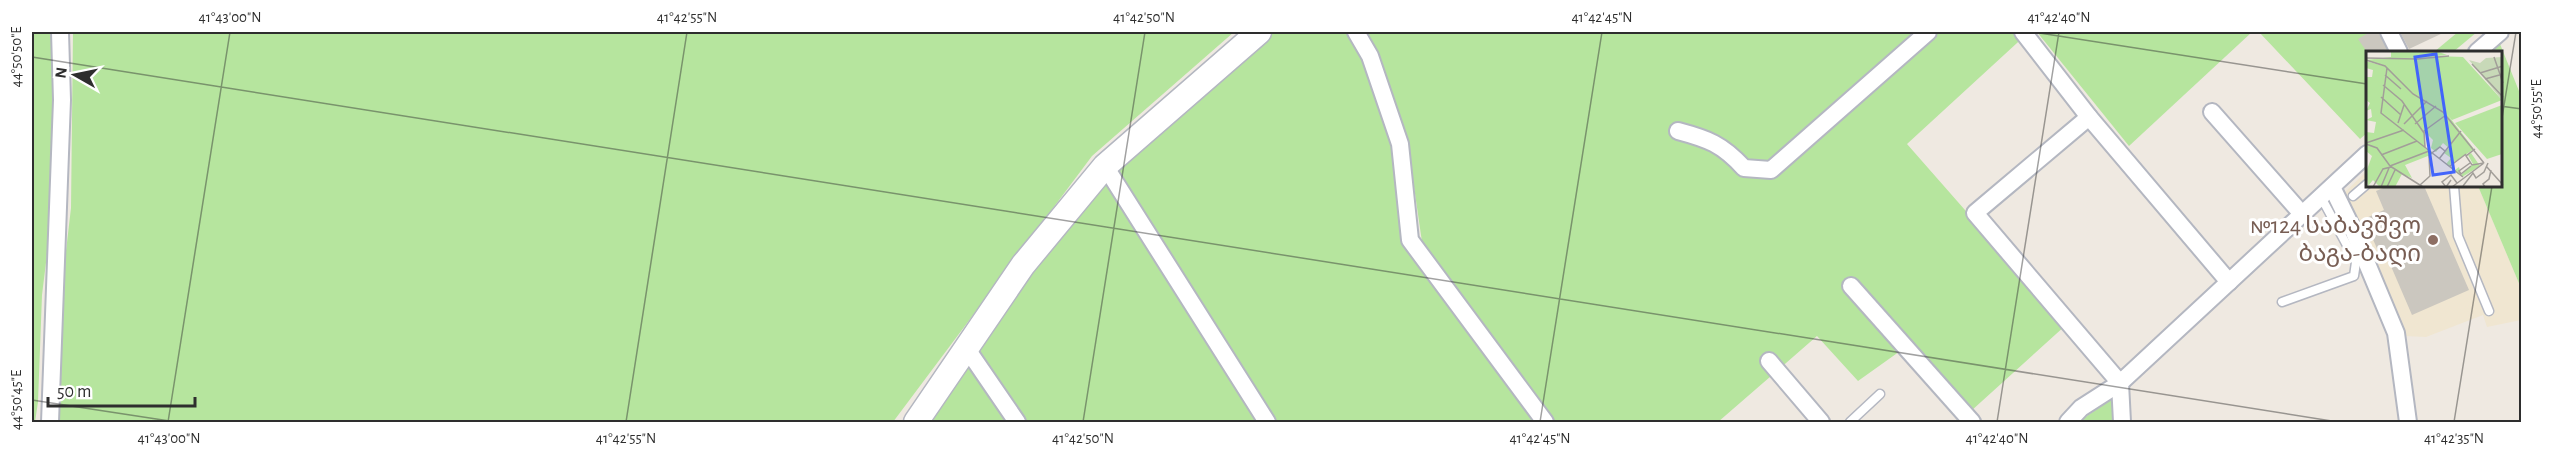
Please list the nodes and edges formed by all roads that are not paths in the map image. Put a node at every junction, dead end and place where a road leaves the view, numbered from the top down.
1 (60, 32) edge
2 (1259, 32) edge
3 (1356, 32) edge
4 (1928, 32) edge
5 (2023, 32) edge
6 (2389, 32) edge
7 (2500, 32) edge
8 (2398, 51) edge
9 (2478, 51) edge
10 (2212, 112) dead end
11 (2089, 117) junction
12 (1678, 131) dead end
13 (2366, 155) edge
14 (1105, 166) junction
15 (2366, 185) edge
16 (2454, 188) edge
17 (2326, 192) junction
18 (2353, 196) dead end
19 (2302, 214) junction
20 (2229, 282) junction
21 (1851, 286) dead end
22 (2283, 302) dead end
23 (2489, 311) dead end
24 (967, 349) junction
25 (1769, 361) dead end
26 (2120, 382) junction
27 (1881, 394) dead end
28 (50, 423) edge
29 (916, 423) edge
30 (1017, 423) edge
31 (1267, 423) edge
32 (1545, 423) edge
33 (1821, 423) edge
34 (1850, 423) edge
35 (1971, 423) edge
36 (2068, 423) edge
37 (2122, 423) edge
38 (2408, 423) edge

1 - 28 street
2 - 14 street
3 - 32 street
4 - 12 street
5 - 11 street
6 - 8 street
7 - 9 street
10 - 19 street
11 - 20 street
11 - 26 street
13 - 17 street
14 - 24 street
14 - 31 street
15 - 18 lane
16 - 23 lane
17 - 19 street
17 - 22 lane
17 - 38 street
19 - 20 street
20 - 26 street
21 - 35 street
24 - 29 street
24 - 30 street
25 - 33 street
26 - 36 street
26 - 37 street
27 - 34 lane

